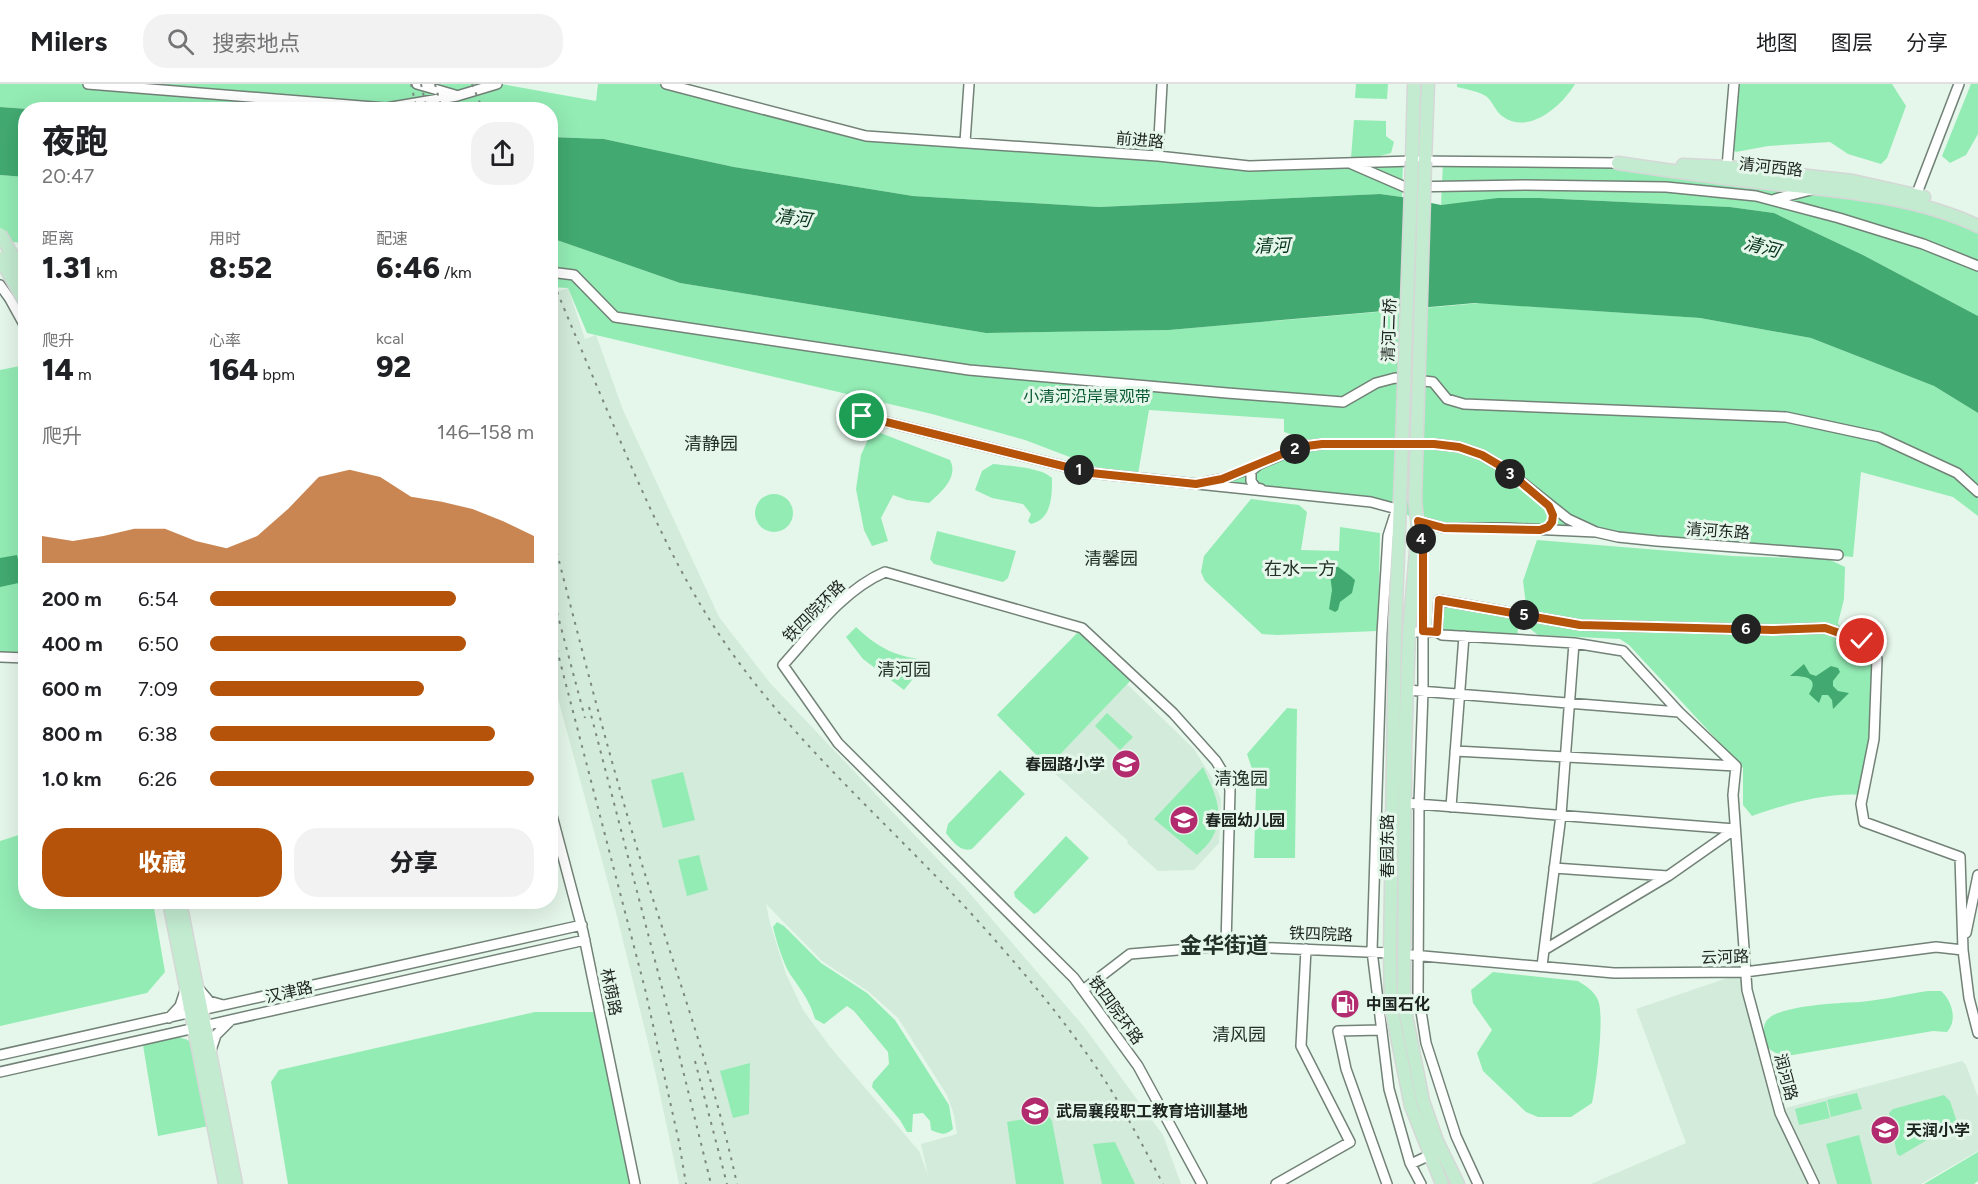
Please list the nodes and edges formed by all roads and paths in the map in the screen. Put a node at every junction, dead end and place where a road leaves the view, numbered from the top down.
1 (88, 84) edge
2 (417, 84) edge
3 (497, 84) edge
4 (666, 84) edge
5 (969, 84) edge
6 (1162, 84) edge
7 (1414, 84) edge
8 (1428, 84) edge
9 (1734, 84) edge
10 (1959, 84) edge
11 (457, 96) junction
12 (312, 102) edge
13 (422, 102) edge
14 (965, 142) junction
15 (1158, 156) junction
16 (1412, 161) junction
17 (1425, 162) junction
18 (1349, 163) junction
19 (1618, 163) junction
20 (1727, 167) junction
21 (1816, 189) junction
22 (1773, 200) junction
23 (1916, 201) junction
24 (1978, 219) edge
25 (1978, 226) edge
26 (0, 234) edge
27 (0, 258) edge
28 (0, 265) edge
29 (18, 265) edge
30 (18, 266) edge
31 (1978, 266) edge
32 (558, 273) edge
33 (0, 285) edge
34 (18, 289) edge
35 (10, 299) junction
36 (18, 301) edge
37 (18, 314) edge
38 (862, 416) dead end
39 (1258, 464) junction
40 (1196, 484) junction
41 (1265, 490) junction
42 (1978, 492) edge
43 (1415, 500) joint
44 (1398, 504) junction
45 (1549, 506) junction
46 (1418, 525) junction
47 (1540, 530) junction
48 (1596, 532) junction
49 (1838, 555) dead end
50 (1423, 631) junction
51 (1409, 632) junction
52 (1437, 632) junction
53 (1464, 636) junction
54 (1574, 644) junction
55 (0, 657) edge
56 (18, 658) edge
57 (1407, 690) junction
58 (1423, 692) junction
59 (1459, 694) junction
60 (1570, 703) junction
61 (1679, 712) junction
62 (1406, 737) junction
63 (1422, 737) junction
64 (1455, 751) junction
65 (1565, 757) junction
66 (1736, 766) junction
67 (1404, 803) junction
68 (1419, 804) junction
69 (1451, 807) junction
70 (1561, 815) junction
71 (1735, 829) junction
72 (558, 837) edge
73 (1554, 868) junction
74 (1978, 875) edge
75 (1668, 876) junction
76 (171, 909) edge
77 (181, 909) edge
78 (582, 925) junction
79 (585, 940) junction
80 (1226, 946) junction
81 (1306, 949) junction
82 (1544, 950) junction
83 (1963, 950) junction
84 (1372, 951) junction
85 (1390, 953) junction
86 (1404, 954) junction
87 (1418, 955) junction
88 (1542, 966) junction
89 (1745, 972) junction
90 (192, 988) junction
91 (1083, 990) junction
92 (225, 1005) junction
93 (196, 1012) junction
94 (169, 1018) junction
95 (231, 1020) junction
96 (200, 1027) junction
97 (1381, 1030) junction
98 (175, 1033) junction
99 (1978, 1033) edge
100 (204, 1051) junction
101 (0, 1055) edge
102 (0, 1072) edge
103 (1456, 1136) junction
104 (1437, 1141) junction
105 (1430, 1155) junction
106 (1411, 1164) junction
107 (225, 1184) edge
108 (236, 1184) edge
109 (635, 1184) edge
110 (1202, 1184) edge
111 (1276, 1184) edge
112 (1386, 1184) edge
113 (1421, 1184) edge
114 (1442, 1184) edge
115 (1458, 1184) edge
116 (1478, 1184) edge
117 (1814, 1184) edge

1 - 12 street
2 - 11 street
3 - 11 street
4 - 14 street, 前进路
5 - 14 street
6 - 15 street
7 - 16 main road
8 - 17 main road
9 - 20 street
10 - 23 street
11 - 13 street
14 - 15 street, 前进路
15 - 18 street, 前进路
16 - 17 street, 前进路
16 - 18 street, 前进路
16 - 44 main road, 清河二桥, bridge
17 - 19 street, 前进路
17 - 43 main road, 清河二桥, bridge
18 - 22 street
19 - 20 main road
19 - 21 main road, 清河西路
20 - 23 main road
21 - 22 street
21 - 23 main road, 清河西路
22 - 31 street
23 - 24 main road
23 - 25 main road
26 - 29 main road, bridge
27 - 34 main road, bridge
28 - 30 street
32 - 42 street
33 - 35 street
35 - 36 street
35 - 37 street
38 - 40 street, 清河东路
39 - 40 street, 清河东路
39 - 41 street
39 - 45 street, 清河东路
40 - 41 street, 清河东路
41 - 44 street, 清河东路
43 - 46 main road, 春园东路
44 - 84 street
44 - 85 main road, 春园东路
45 - 47 street
45 - 48 street, 清河东路
46 - 47 street, 清河东路
46 - 50 street
46 - 51 main road, 春园东路
47 - 48 street, 清河东路
48 - 49 street, 清河东路
50 - 51 street
50 - 52 street
50 - 58 street
51 - 57 main road, 春园东路
52 - 53 street
52 - 83 street
53 - 54 street
53 - 59 street
54 - 60 street
54 - 61 street
55 - 56 street
57 - 58 street
57 - 62 main road, 春园东路
58 - 59 street
58 - 63 street
59 - 60 street
59 - 64 street
60 - 61 street
60 - 65 street
61 - 66 street
62 - 63 street
62 - 67 main road, 春园东路
63 - 68 street
64 - 65 street
64 - 69 street
65 - 66 street
65 - 70 street
66 - 71 street, 润河路
67 - 68 street
67 - 86 main road, 春园东路
68 - 69 street
68 - 87 street
69 - 70 street
70 - 71 street
70 - 73 street
71 - 75 street
71 - 89 street, 润河路
72 - 78 street, 林荫路
73 - 75 street
73 - 82 street
74 - 83 street
75 - 82 street
76 - 90 main road
77 - 90 main road
78 - 79 street, 林荫路
78 - 92 street, 汉津路
79 - 95 street, 汉津路
79 - 109 street, 林荫路
80 - 81 street, 铁四院路
80 - 91 street, 铁四院路
80 - 91 street, 铁四院环路
81 - 84 street, 铁四院路
81 - 111 street
82 - 88 street
83 - 89 street, 云河路
83 - 99 street
84 - 85 street, 铁四院路
84 - 97 street
85 - 105 main road, 春园东路
86 - 87 street, 云河路
86 - 104 main road, 春园东路
87 - 88 street, 云河路
87 - 103 street
88 - 89 street, 云河路
89 - 117 street, 润河路
90 - 92 street
90 - 93 main road
90 - 94 street
91 - 110 street, 铁四院环路
92 - 93 street, 汉津路
93 - 94 street, 汉津路
93 - 96 main road
94 - 101 street, 汉津路
95 - 96 street, 汉津路
95 - 100 street
96 - 98 street, 汉津路
96 - 100 main road
97 - 106 street
97 - 112 street
98 - 100 street
98 - 102 street, 汉津路
100 - 107 main road
100 - 108 main road
103 - 104 street
103 - 116 street
104 - 115 main road, 春园东路
105 - 106 street
105 - 114 main road, 春园东路
106 - 113 street

